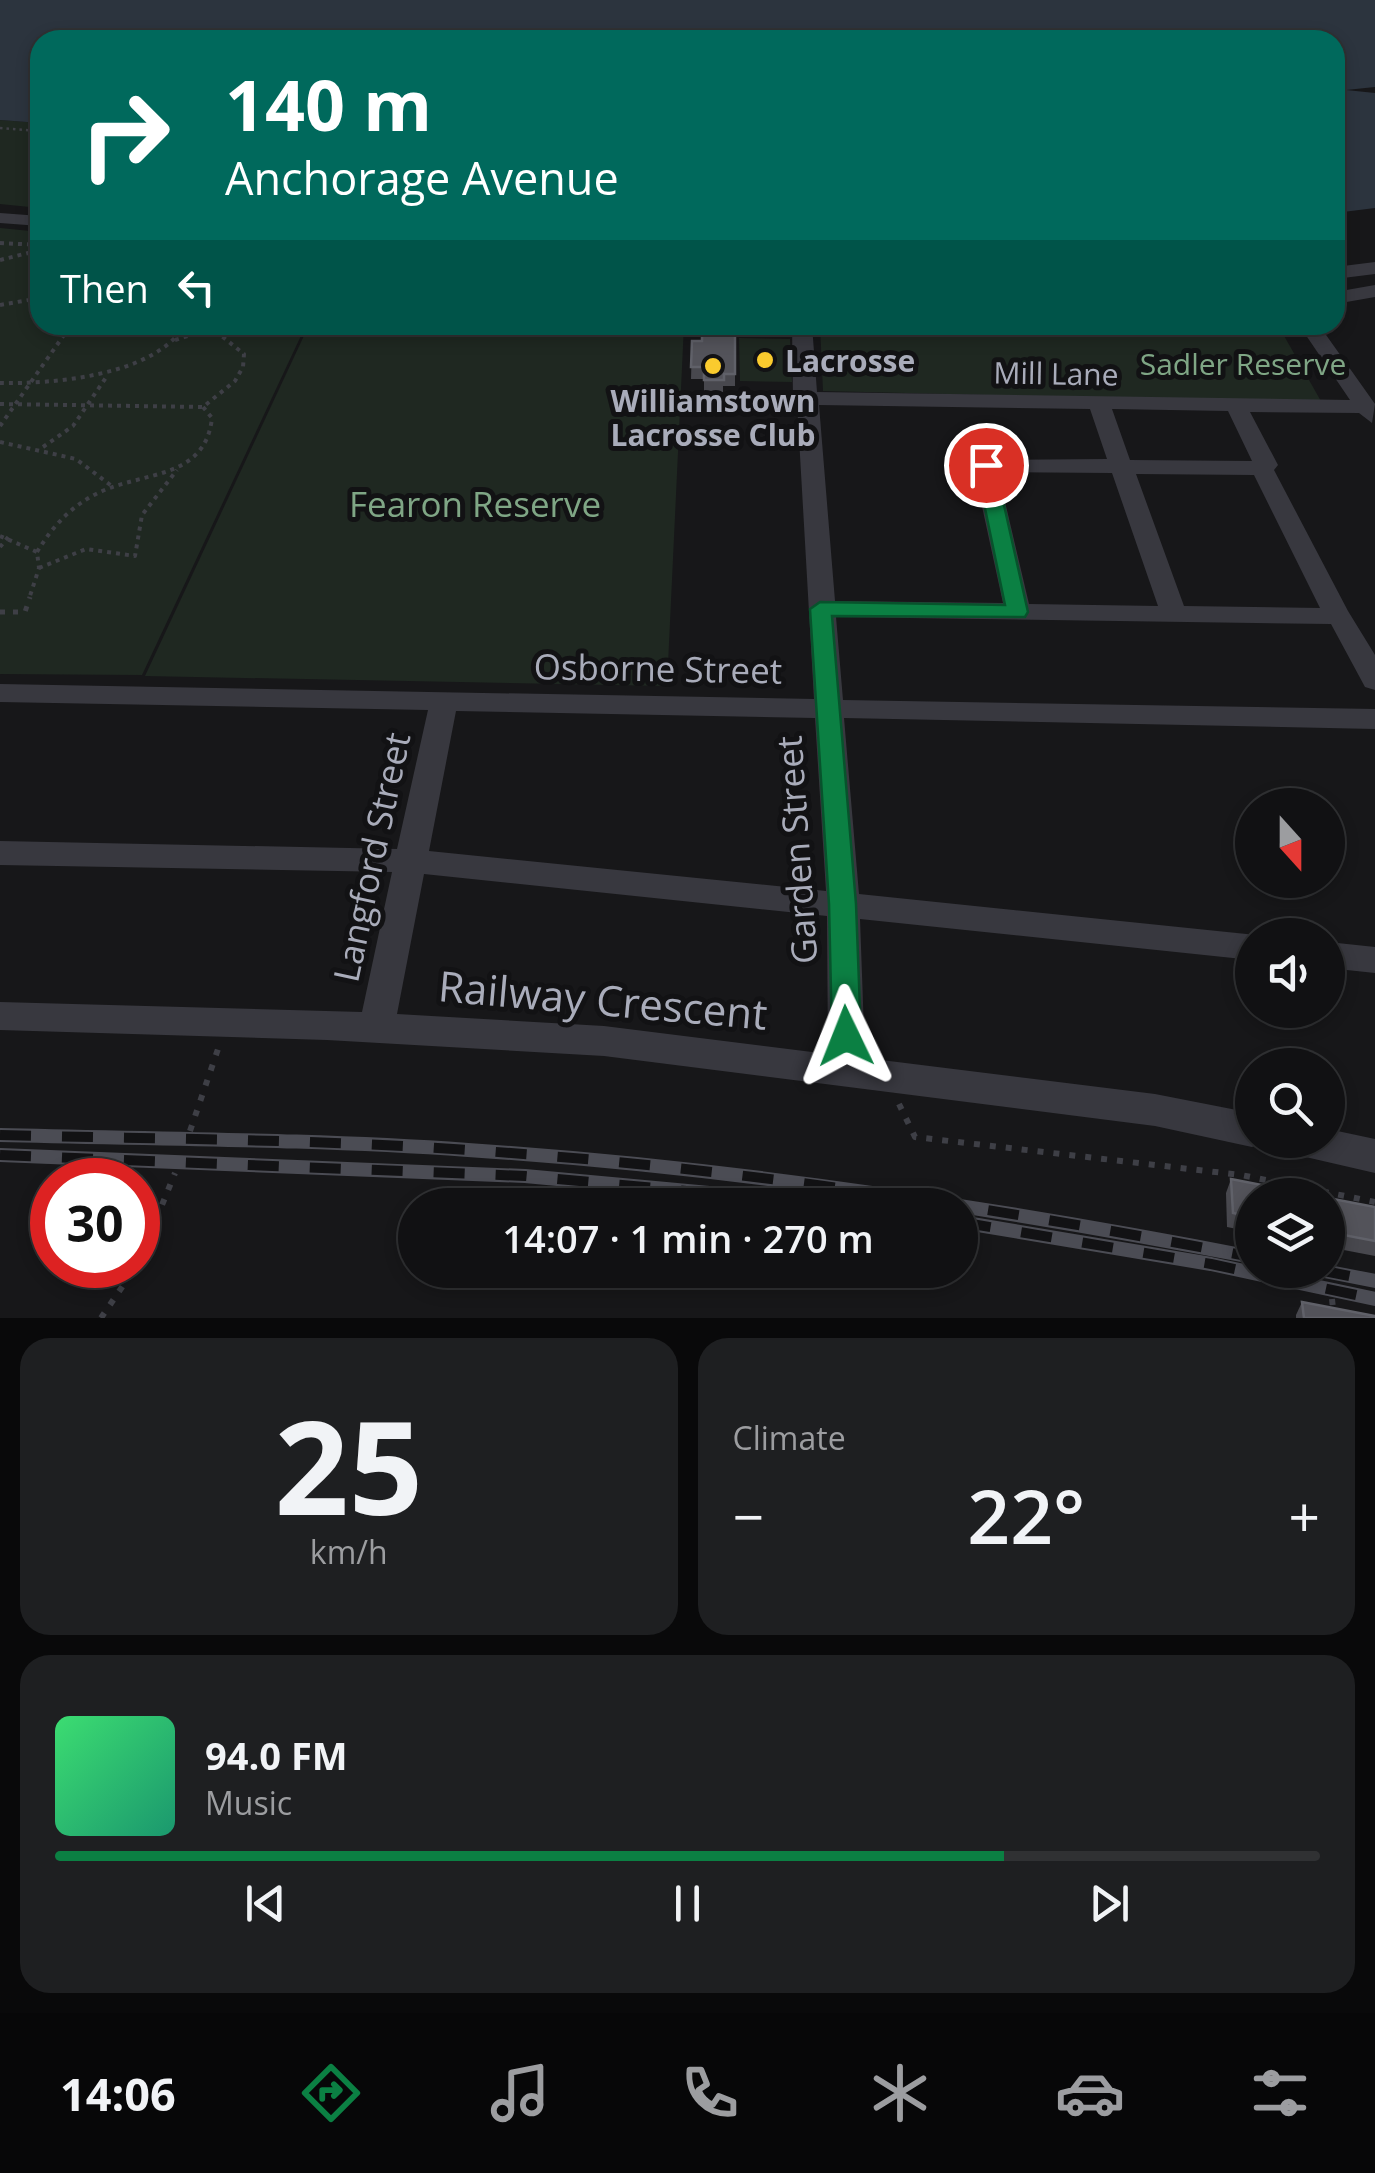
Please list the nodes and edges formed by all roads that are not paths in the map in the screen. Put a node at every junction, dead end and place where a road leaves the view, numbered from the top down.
1 (0, 218) edge
2 (30, 221) edge
3 (1375, 268) edge
4 (1345, 272) edge
5 (1375, 290) edge
6 (1345, 294) edge
7 (802, 335) edge
8 (1319, 335) edge
9 (804, 398) junction
10 (1100, 404) junction
11 (1369, 405) edge
12 (1236, 406) junction
13 (1120, 466) junction
14 (1262, 468) junction
15 (820, 609) junction
16 (1018, 612) junction
17 (1174, 614) junction
18 (1336, 616) junction
19 (1375, 681) edge
20 (0, 693) edge
21 (444, 702) junction
22 (826, 709) junction
23 (1375, 719) edge
24 (0, 853) edge
25 (410, 861) junction
26 (843, 904) junction
27 (1235, 945) edge
28 (1345, 956) edge
29 (1375, 960) edge
30 (0, 1016) edge
31 (376, 1028) junction
32 (847, 1070) junction
33 (1235, 1126) edge
34 (1345, 1150) edge
35 (1375, 1156) edge

1 - 2 street
3 - 4 street
5 - 6 street
7 - 9 street, Garden Street
8 - 11 street
9 - 10 street, Mill Lane
9 - 15 street, Garden Street
10 - 12 street, Mill Lane
10 - 13 street
11 - 12 street, Mill Lane
12 - 14 street
13 - 14 street
13 - 16 street
13 - 17 street
14 - 18 street
15 - 16 street
15 - 22 street, Garden Street
16 - 17 street
17 - 18 street
18 - 19 street
20 - 21 street, Osborne Street
21 - 22 street, Osborne Street
21 - 25 street, Langford Street
22 - 23 street, Osborne Street
22 - 26 street, Garden Street
24 - 25 street
25 - 26 street
25 - 31 street, Langford Street
26 - 27 street
26 - 32 street, Garden Street
28 - 29 street
30 - 31 street, Railway Crescent
31 - 32 street, Railway Crescent
32 - 33 street, Railway Crescent
34 - 35 street

